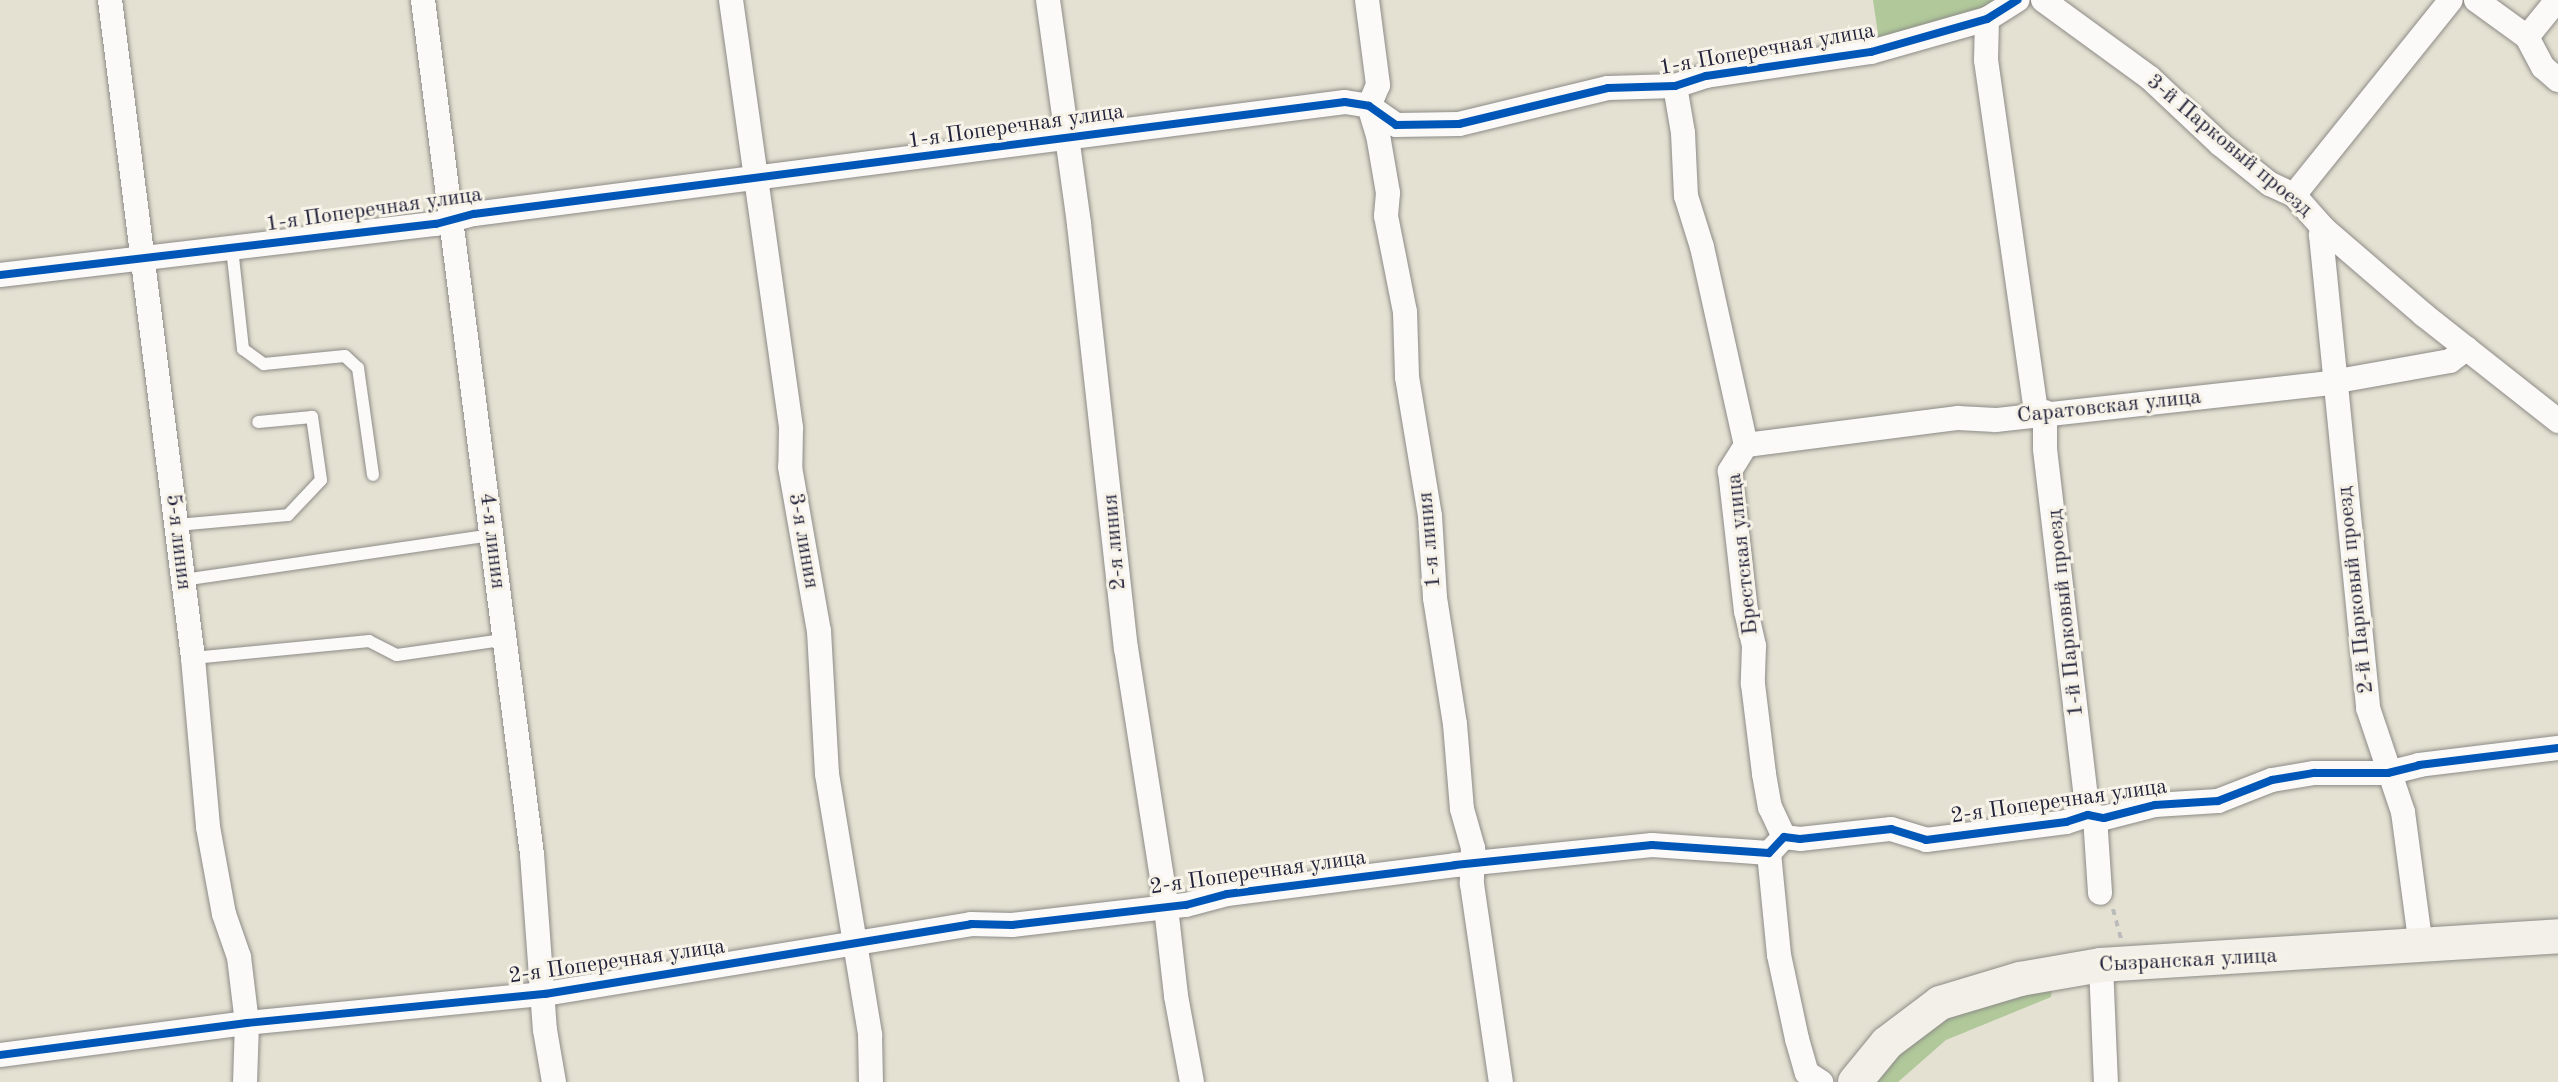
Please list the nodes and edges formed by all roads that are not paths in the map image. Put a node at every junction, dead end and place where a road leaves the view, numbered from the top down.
1 (110, 0) edge
2 (423, 0) edge
3 (731, 0) edge
4 (1048, 0) edge
5 (1367, 0) edge
6 (2018, 0) edge
7 (2043, 0) edge
8 (2451, 0) edge
9 (2476, 0) edge
10 (2557, 0) edge
11 (1987, 19) junction
12 (2527, 37) junction
13 (2558, 80) edge
14 (1675, 86) junction
15 (1369, 106) junction
16 (1066, 139) junction
17 (755, 179) junction
18 (2294, 195) junction
19 (451, 219) junction
20 (2324, 229) junction
21 (232, 248) junction
22 (141, 258) junction
23 (0, 275) edge
24 (2467, 348) junction
25 (2336, 382) junction
26 (2041, 413) junction
27 (2558, 421) edge
28 (258, 422) dead end
29 (1746, 445) junction
30 (373, 475) dead end
31 (177, 525) junction
32 (492, 535) junction
33 (183, 580) junction
34 (503, 640) junction
35 (193, 658) junction
36 (2558, 748) edge
37 (2388, 773) junction
38 (2092, 816) junction
39 (1776, 845) junction
40 (1473, 864) junction
41 (2100, 893) road end
42 (1165, 907) junction
43 (2558, 936) edge
44 (855, 942) junction
45 (2421, 947) junction
46 (2112, 965) junction
47 (545, 994) junction
48 (247, 1023) junction
49 (0, 1055) edge
50 (1810, 1079) edge
51 (245, 1082) edge
52 (554, 1082) edge
53 (871, 1082) edge
54 (1192, 1082) edge
55 (1501, 1082) edge
56 (1855, 1082) edge
57 (2106, 1082) edge

1 - 22 street, 5-я линия
2 - 19 street, 4-я линия
3 - 17 street, 3-я линия
4 - 16 street, 2-я линия
5 - 15 street, 1-я линия
6 - 11 street, 1-я Поперечная улица
7 - 18 street, 3-й Парковый проезд
8 - 18 street
9 - 12 street
10 - 12 street
11 - 14 street, 1-я Поперечная улица
11 - 26 street, 1-й Парковый проезд
12 - 13 street
14 - 15 street, 1-я Поперечная улица
14 - 29 street, Брестская улица
15 - 16 street, 1-я Поперечная улица
15 - 40 street, 1-я линия
16 - 17 street, 1-я Поперечная улица
16 - 42 street, 2-я линия
17 - 19 street, 1-я Поперечная улица
17 - 44 street, 3-я линия
18 - 20 street, 3-й Парковый проезд
19 - 21 street, 1-я Поперечная улица
19 - 32 street, 4-я линия
20 - 24 street, 3-й Парковый проезд
20 - 25 street, 2-й Парковый проезд
21 - 22 street, 1-я Поперечная улица
21 - 30 lane
22 - 23 street, 1-я Поперечная улица
22 - 31 street, 5-я линия
24 - 25 street, Саратовская улица
24 - 27 street, 3-й Парковый проезд
25 - 26 street, Саратовская улица
25 - 37 street, 2-й Парковый проезд
26 - 29 street, Саратовская улица
26 - 38 street, 1-й Парковый проезд
28 - 31 lane
29 - 39 street, Брестская улица
31 - 33 street, 5-я линия
32 - 33 lane
32 - 34 street, 4-я линия
33 - 35 street, 5-я линия
34 - 35 lane
34 - 47 street, 4-я линия
35 - 48 street, 5-я линия
36 - 37 street, 2-я Поперечная улица
37 - 38 street, 2-я Поперечная улица
37 - 45 street, 2-й Парковый проезд
38 - 39 street, 2-я Поперечная улица
38 - 41 street, 1-й Парковый проезд
39 - 40 street, 2-я Поперечная улица
39 - 50 street, Брестская улица
40 - 42 street, 2-я Поперечная улица
40 - 55 street, 1-я линия
42 - 44 street, 2-я Поперечная улица
42 - 54 street, 2-я линия
43 - 45 street, Сызранская улица
44 - 47 street, 2-я Поперечная улица
44 - 53 street, 3-я линия
45 - 46 street, Сызранская улица
46 - 56 street, Сызранская улица
46 - 57 street
47 - 48 street, 2-я Поперечная улица
47 - 52 street, 4-я линия
48 - 49 street, 2-я Поперечная улица
48 - 51 street, 5-я линия

